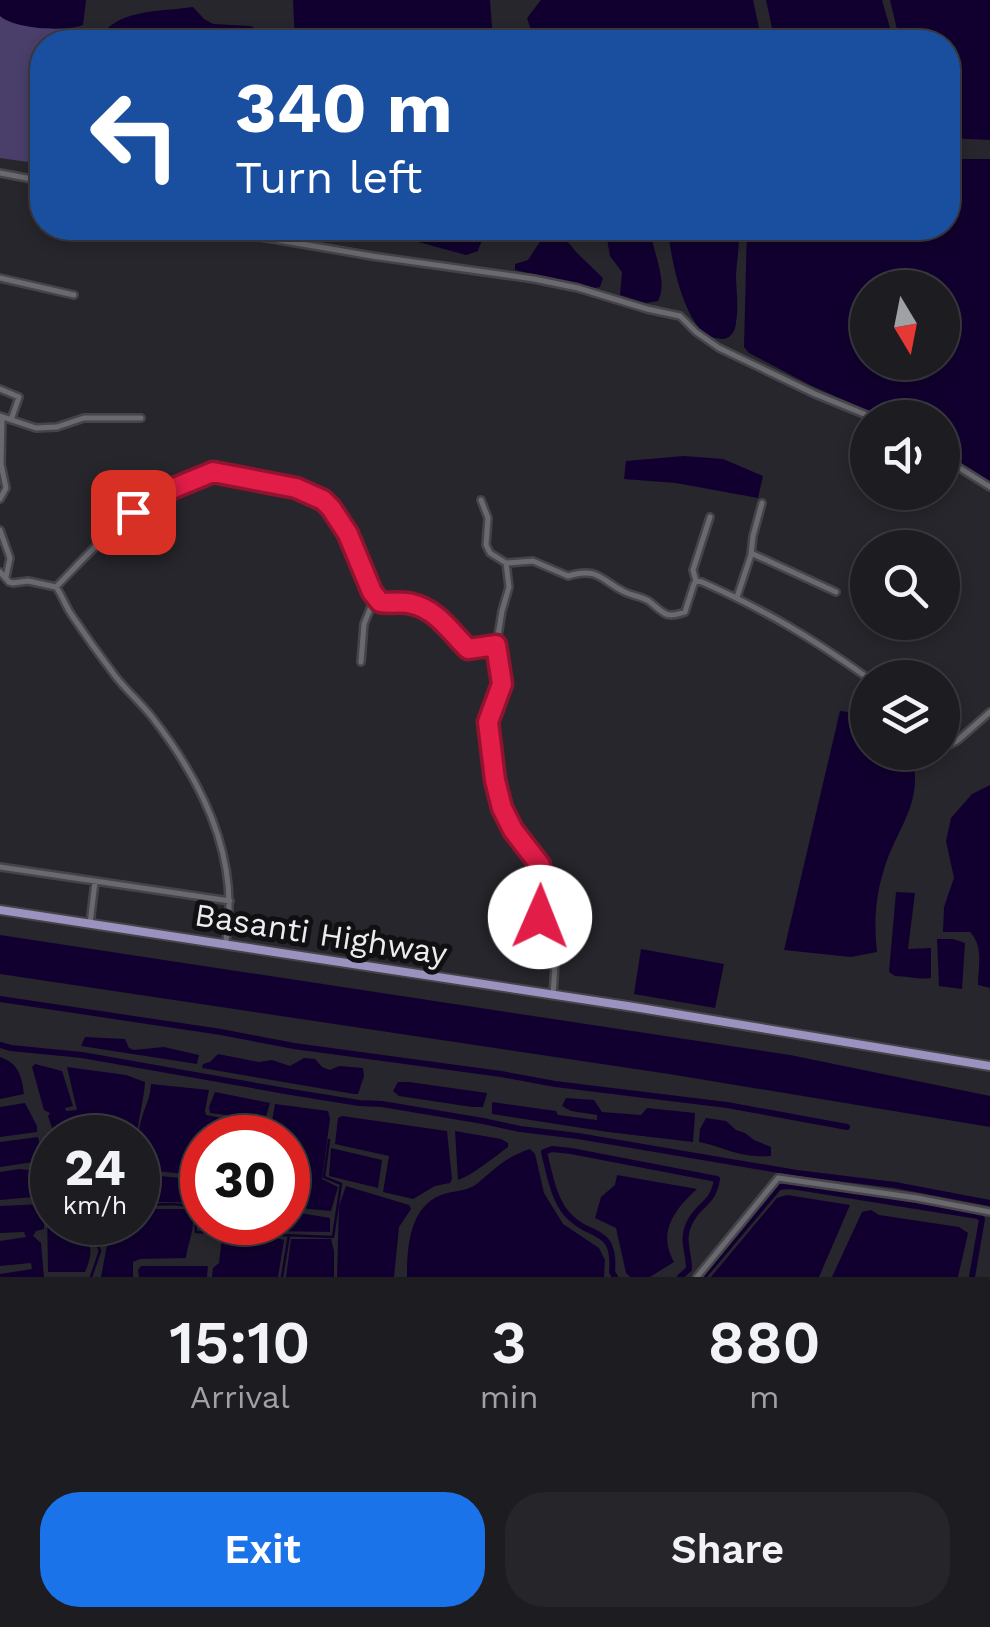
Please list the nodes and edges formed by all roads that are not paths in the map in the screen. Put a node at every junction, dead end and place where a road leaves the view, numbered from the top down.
1 (0, 173) edge
2 (30, 179) edge
3 (278, 240) edge
4 (0, 278) edge
5 (74, 295) dead end
6 (0, 389) edge
7 (850, 408) edge
8 (1, 417) edge
9 (141, 418) dead end
10 (11, 420) junction
11 (960, 468) edge
12 (990, 487) edge
13 (0, 499) edge
14 (481, 500) dead end
15 (762, 503) dead end
16 (710, 517) dead end
17 (0, 530) edge
18 (751, 553) junction
19 (506, 563) junction
20 (3, 575) edge
21 (696, 582) junction
22 (56, 586) junction
23 (836, 592) dead end
24 (375, 597) junction
25 (737, 597) junction
26 (496, 645) junction
27 (361, 662) dead end
28 (850, 665) edge
29 (990, 712) edge
30 (960, 738) edge
31 (0, 867) edge
32 (95, 882) junction
33 (230, 901) junction
34 (0, 910) edge
35 (90, 924) junction
36 (224, 945) junction
37 (553, 995) junction
38 (990, 1066) edge
39 (990, 1212) edge
40 (697, 1277) edge

1 - 2 street
3 - 7 street
4 - 5 street
6 - 10 street
8 - 10 street
8 - 13 street
9 - 10 street
11 - 12 street
14 - 19 street
15 - 18 street
16 - 21 street
17 - 20 street
18 - 23 street
18 - 25 street
19 - 21 street
19 - 26 street
20 - 22 street
21 - 25 street
22 - 24 street
22 - 33 street
24 - 26 street
24 - 27 street
25 - 28 street
26 - 37 street
29 - 30 street
31 - 32 street
32 - 33 street
32 - 35 street
33 - 36 street
34 - 35 main road, Basanti Highway
35 - 36 main road, Basanti Highway
36 - 37 main road, Basanti Highway
37 - 38 main road, Basanti Highway
39 - 40 street

